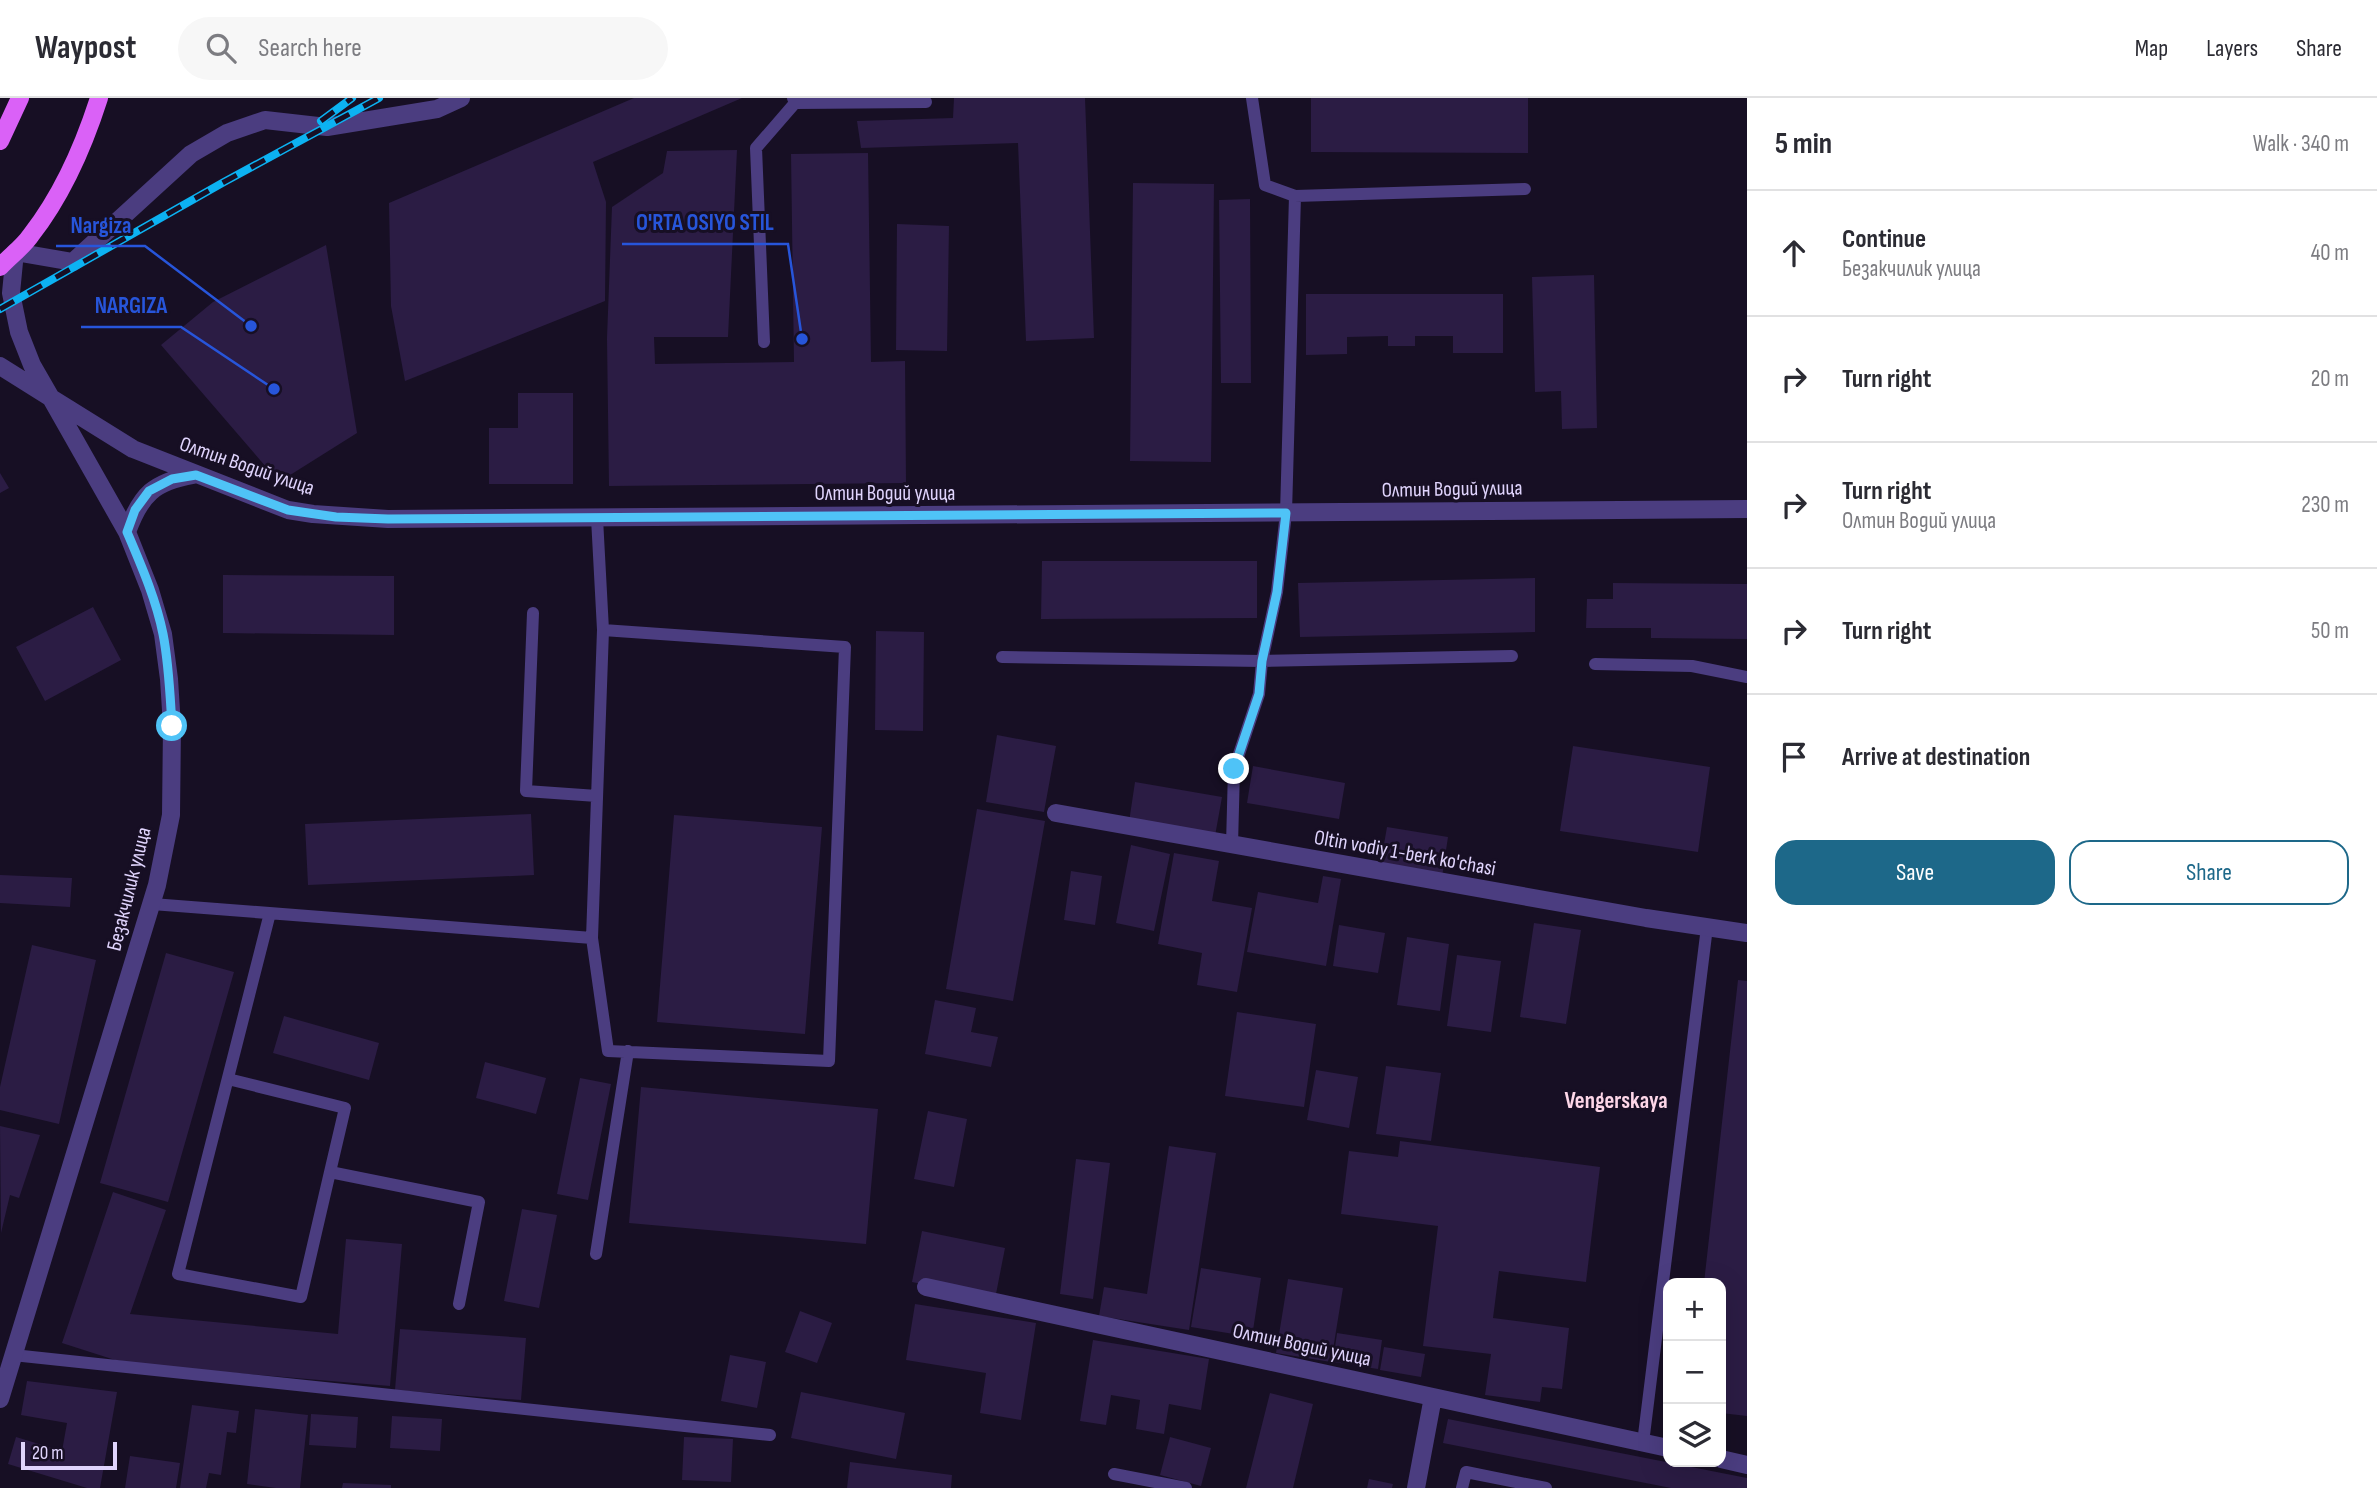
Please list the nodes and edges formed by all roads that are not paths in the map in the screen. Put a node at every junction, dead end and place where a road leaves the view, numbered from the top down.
1 (20, 98) edge
2 (99, 98) edge
3 (461, 98) edge
4 (1252, 98) edge
5 (794, 100) edge
6 (926, 102) dead end
7 (0, 141) edge
8 (1525, 189) dead end
9 (1295, 196) junction
10 (15, 252) junction
11 (0, 267) edge
12 (764, 342) dead end
13 (0, 366) edge
14 (51, 398) junction
15 (196, 475) junction
16 (1747, 509) edge
17 (1286, 513) junction
18 (597, 518) junction
19 (127, 532) junction
20 (533, 613) dead end
21 (603, 630) junction
22 (1512, 656) dead end
23 (1002, 657) dead end
24 (1262, 661) junction
25 (1595, 664) dead end
26 (1747, 677) edge
27 (597, 796) junction
28 (1056, 813) dead end
29 (1232, 845) junction
30 (152, 904) junction
31 (270, 913) junction
32 (1707, 928) junction
33 (1747, 933) edge
34 (592, 938) junction
35 (628, 1051) junction
36 (228, 1079) junction
37 (330, 1172) junction
38 (596, 1254) dead end
39 (926, 1287) dead end
40 (459, 1304) dead end
41 (12, 1355) junction
42 (1433, 1397) junction
43 (0, 1399) edge
44 (770, 1435) dead end
45 (1643, 1443) junction
46 (1663, 1447) edge
47 (1726, 1460) edge
48 (1747, 1465) edge
49 (1114, 1474) dead end
50 (1186, 1488) edge
51 (1416, 1488) edge
52 (1462, 1488) edge
53 (1546, 1488) edge

1 - 7 main road
2 - 10 main road
3 - 10 street
4 - 9 lane
5 - 6 lane
5 - 12 lane
8 - 9 lane
9 - 17 lane
10 - 11 main road
10 - 14 street, Олтин Водий улица
13 - 14 street, Олтин Водий улица
14 - 15 street, Олтин Водий улица
14 - 19 street, Безакчилик улица
15 - 18 street, Олтин Водий улица
15 - 19 street
16 - 17 street, Олтин Водий улица
17 - 18 street, Олтин Водий улица
17 - 24 lane
18 - 21 lane
19 - 30 street, Безакчилик улица
20 - 27 lane
21 - 27 lane
21 - 35 lane
22 - 24 lane
23 - 24 lane
24 - 29 lane
25 - 26 lane
27 - 34 lane
28 - 29 street, Oltin vodiy 1-berk ko'chasi
29 - 32 street, Oltin vodiy 1-berk ko'chasi
30 - 31 lane
30 - 41 street, Безакчилик улица
31 - 34 lane
31 - 36 lane
32 - 33 street, Oltin vodiy 1-berk ko'chasi
32 - 45 lane
34 - 35 lane
35 - 38 lane
36 - 37 lane
36 - 37 lane
37 - 40 lane
39 - 42 street, Олтин Водий улица
41 - 43 street, Безакчилик улица
41 - 44 lane
42 - 45 street, Олтин Водий улица
42 - 51 street
45 - 46 street, Олтин Водий улица
47 - 48 street
49 - 50 lane
52 - 53 lane

